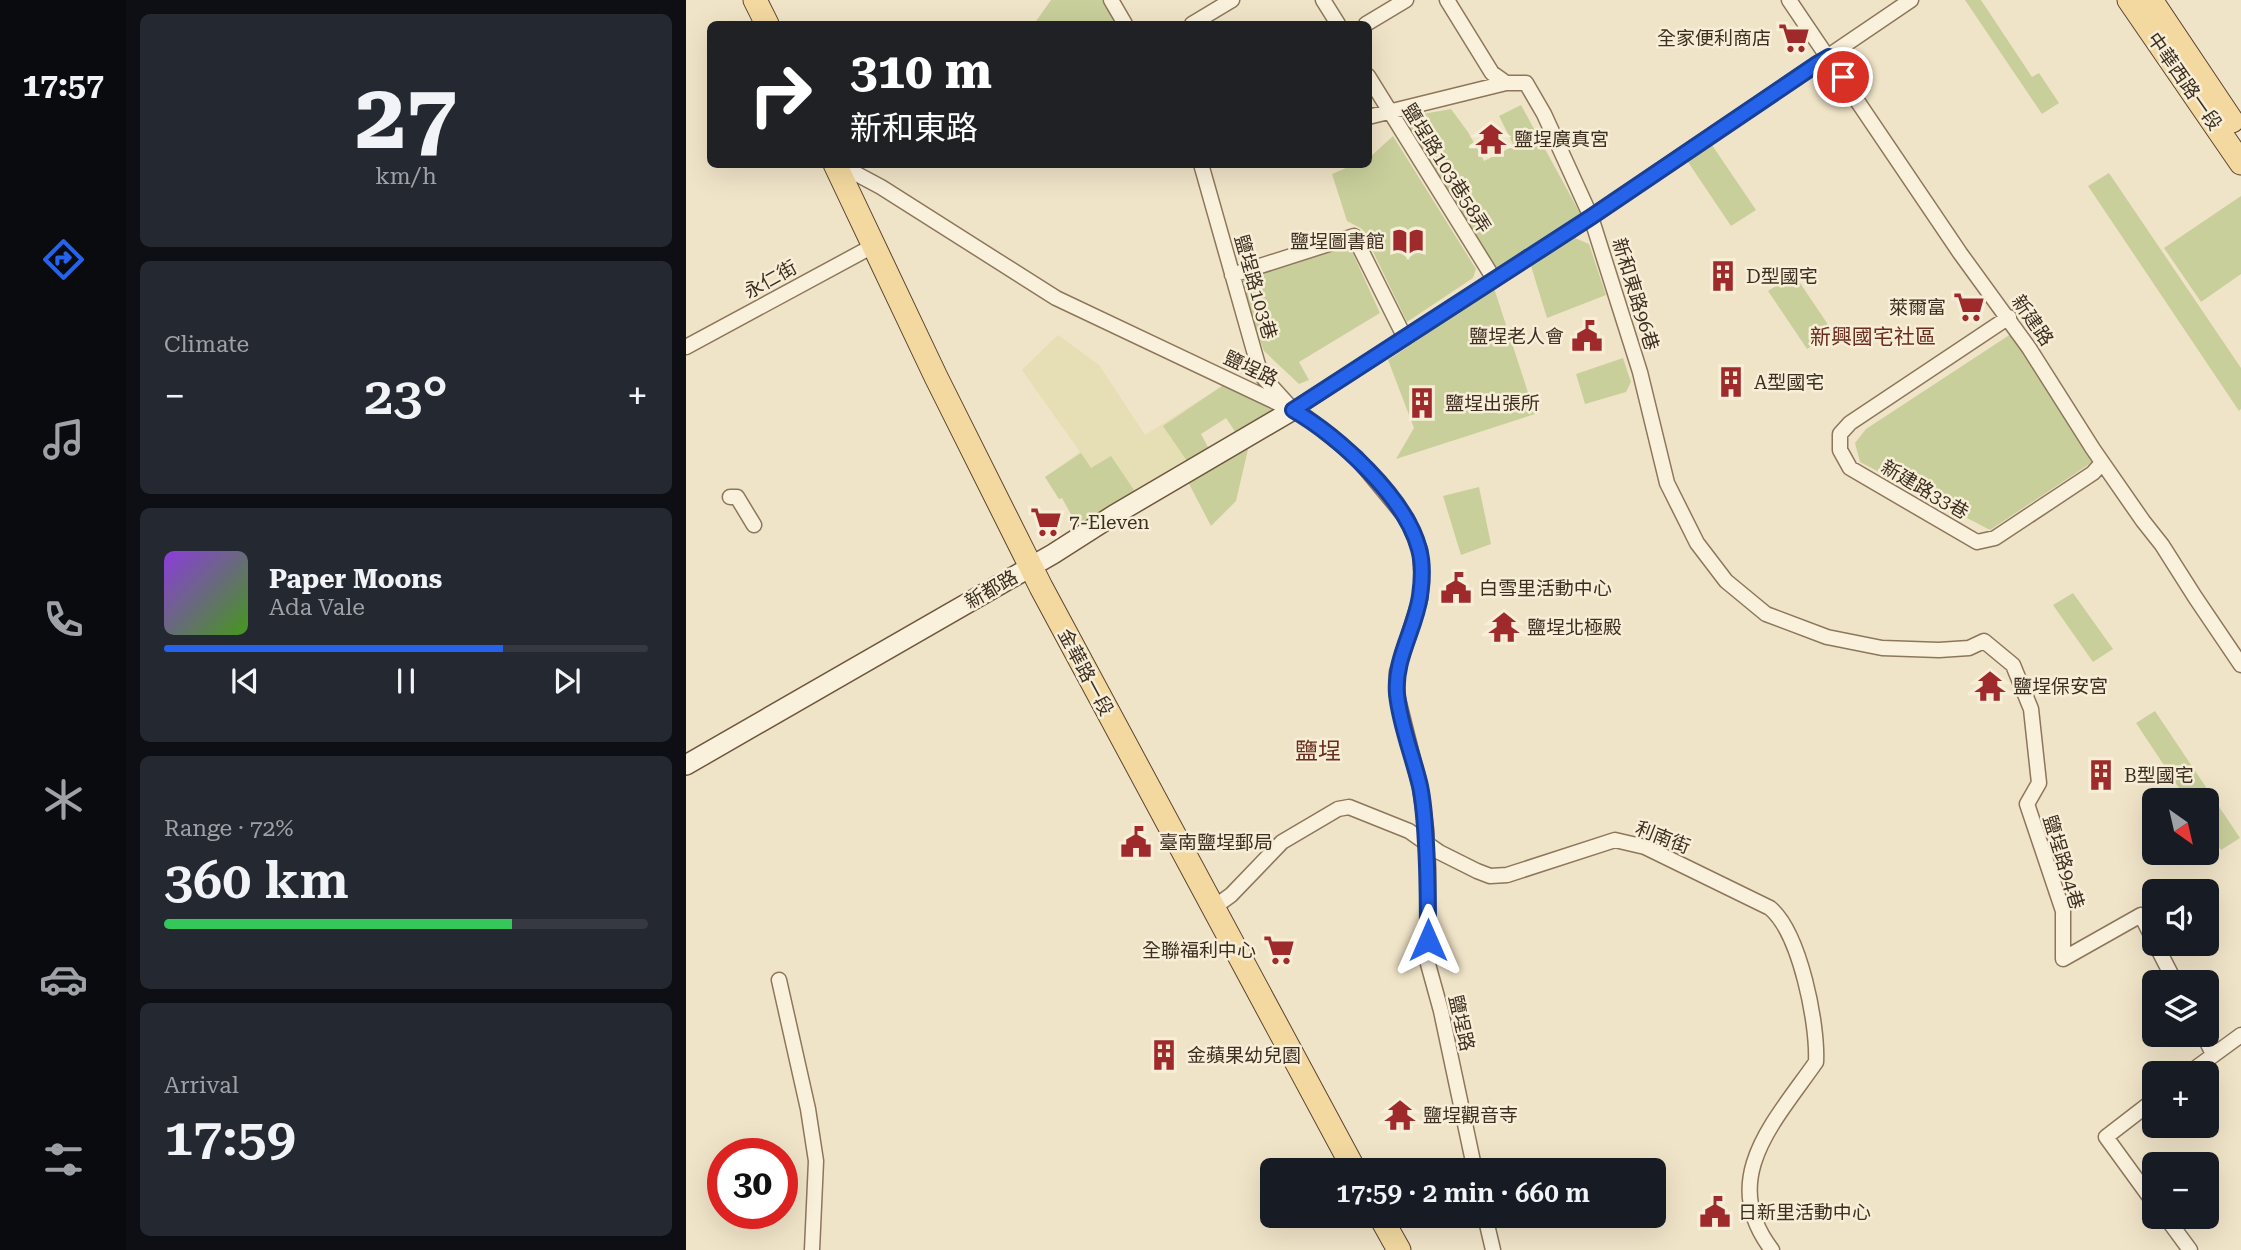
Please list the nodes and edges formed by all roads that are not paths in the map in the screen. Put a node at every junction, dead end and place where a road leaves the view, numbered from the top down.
1 (755, 0) edge
2 (1111, 0) edge
3 (1232, 0) edge
4 (1323, 0) edge
5 (1406, 0) edge
6 (1447, 0) edge
7 (1789, 0) edge
8 (1912, 0) edge
9 (2129, 0) edge
10 (2151, 0) edge
11 (766, 21) edge
12 (1123, 21) edge
13 (1197, 21) edge
14 (1336, 21) edge
15 (1371, 21) edge
16 (1829, 57) junction
17 (1372, 82) edge
18 (1506, 83) junction
19 (1390, 111) junction
20 (1372, 116) edge
21 (2241, 135) edge
22 (2241, 163) edge
23 (839, 168) edge
24 (845, 168) edge
25 (1207, 168) edge
26 (1591, 217) junction
27 (873, 246) junction
28 (1232, 275) junction
29 (1494, 279) junction
30 (2009, 317) junction
31 (1405, 338) junction
32 (686, 347) edge
33 (1293, 410) junction
34 (2102, 463) junction
35 (730, 497) dead end
36 (754, 525) dead end
37 (1030, 567) junction
38 (2012, 665) joint
39 (2241, 665) edge
40 (686, 765) edge
41 (1426, 843) junction
42 (1213, 908) junction
43 (2142, 917) edge
44 (779, 981) dead end
45 (2241, 1035) edge
46 (2210, 1047) edge
47 (2213, 1054) junction
48 (2204, 1061) edge
49 (2142, 1109) edge
50 (1348, 1158) edge
51 (1472, 1158) edge
52 (2142, 1186) edge
53 (1387, 1228) edge
54 (1488, 1228) edge
55 (2175, 1229) edge
56 (812, 1250) edge
57 (1399, 1250) edge
58 (1493, 1250) edge
59 (1772, 1250) edge
60 (2190, 1250) edge

1 - 11 main road
2 - 12 street
3 - 13 street
4 - 14 street
5 - 15 street
6 - 18 street
7 - 16 street, 新建路
8 - 16 street
9 - 22 main road, 中華西路一段
10 - 21 main road, 中華西路一段
16 - 26 street
16 - 30 street, 新建路
17 - 19 street, 鹽埕路103巷58弄
18 - 19 street
18 - 26 street, 新和東路96巷
19 - 20 street
19 - 29 street, 鹽埕路103巷58弄
23 - 27 main road, 金華路一段
24 - 33 street, 鹽埕路
25 - 28 street, 鹽埕路103巷
26 - 29 street
26 - 38 street, 新和東路96巷
27 - 32 street, 永仁街
27 - 37 main road, 金華路一段
28 - 31 street
28 - 33 street, 鹽埕路103巷
29 - 31 street
30 - 34 street, 新建路
30 - 34 street, 新建路33巷
31 - 33 street
33 - 37 street, 新都路
33 - 41 street, 鹽埕路
34 - 39 street, 新建路
35 - 36 street
37 - 40 street, 新都路
37 - 42 main road, 金華路一段
38 - 43 street, 鹽埕路94巷
41 - 42 street, 利南街
41 - 51 street, 鹽埕路
41 - 59 street, 利南街
42 - 50 main road, 金華路一段
44 - 56 street
45 - 47 street
46 - 47 street
47 - 48 street
49 - 52 street
53 - 57 main road
54 - 58 street
55 - 60 street

